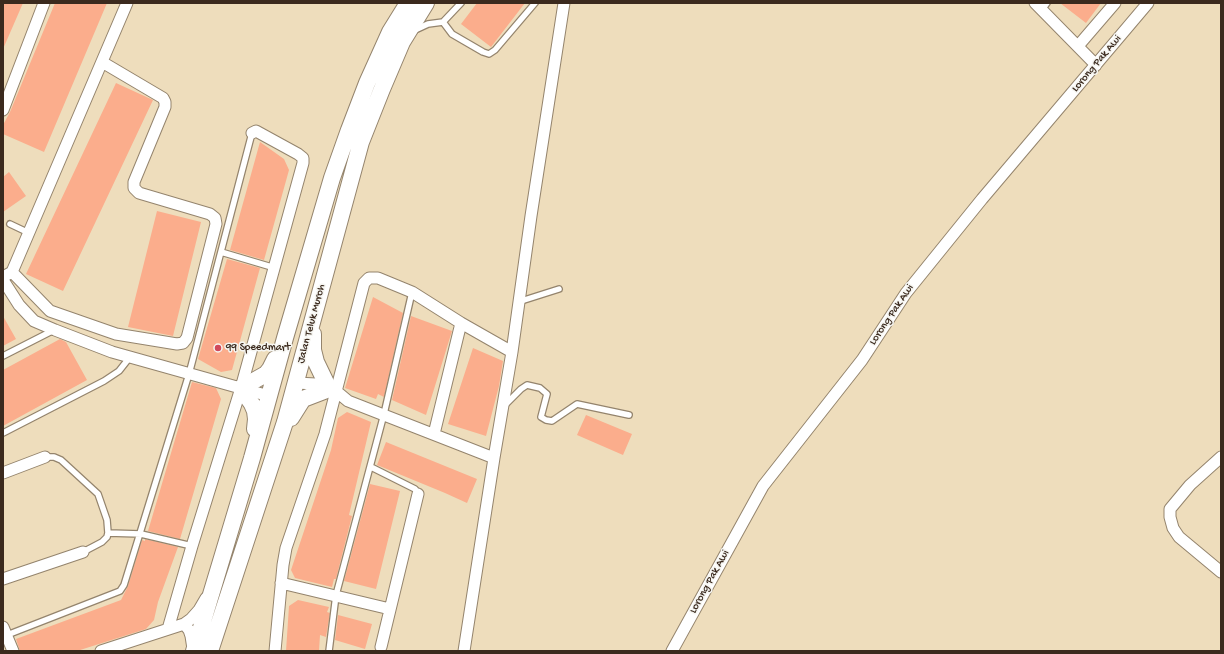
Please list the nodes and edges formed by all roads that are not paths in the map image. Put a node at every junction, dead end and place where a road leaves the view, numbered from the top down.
1 (44, 3) edge
2 (127, 3) edge
3 (408, 3) edge
4 (426, 3) edge
5 (461, 3) edge
6 (535, 3) edge
7 (564, 3) edge
8 (1115, 3) edge
9 (1148, 3) edge
10 (1041, 5) edge
11 (444, 22) junction
12 (402, 42) junction
13 (1078, 46) junction
14 (102, 62) junction
15 (1096, 65) junction
16 (3, 110) edge
17 (252, 133) joint
18 (10, 224) dead end
19 (29, 233) junction
20 (221, 252) junction
21 (275, 268) junction
22 (8, 274) edge
23 (3, 280) edge
24 (559, 289) dead end
25 (412, 292) junction
26 (518, 302) junction
27 (312, 321) junction
28 (461, 323) junction
29 (54, 330) junction
30 (285, 338) junction
31 (512, 352) junction
32 (3, 356) edge
33 (130, 357) junction
34 (279, 360) junction
35 (189, 374) junction
36 (296, 383) junction
37 (241, 388) junction
38 (332, 390) junction
39 (269, 396) junction
40 (502, 408) junction
41 (384, 414) junction
42 (628, 415) dead end
43 (285, 422) junction
44 (3, 434) edge
45 (434, 434) junction
46 (280, 438) junction
47 (45, 457) joint
48 (1221, 457) edge
49 (252, 458) junction
50 (494, 458) junction
51 (371, 467) junction
52 (3, 473) edge
53 (418, 494) joint
54 (108, 533) junction
55 (141, 534) junction
56 (192, 546) junction
57 (83, 552) joint
58 (1221, 572) edge
59 (3, 579) edge
60 (281, 583) junction
61 (214, 584) junction
62 (336, 595) junction
63 (390, 609) junction
64 (184, 624) junction
65 (168, 629) junction
66 (5, 631) edge
67 (381, 647) dead end
68 (13, 651) edge
69 (101, 651) edge
70 (193, 651) edge
71 (210, 651) edge
72 (275, 651) edge
73 (328, 651) edge
74 (464, 651) edge
75 (672, 651) edge

1 - 16 street
2 - 14 street
3 - 30 main road, Jalan Teluk Muroh
4 - 12 main road, Jalan Teluk Muroh
5 - 11 lane
6 - 11 lane
7 - 26 street
8 - 13 street
9 - 15 street, Lorong Pak Awi
10 - 13 street
11 - 12 lane
12 - 27 main road, Jalan Teluk Muroh
13 - 15 street
14 - 19 street
14 - 22 street
15 - 75 street, Lorong Pak Awi
17 - 20 lane
17 - 21 street
18 - 19 lane
19 - 22 street
20 - 21 lane
20 - 35 lane
21 - 37 street
23 - 29 street
24 - 26 lane
25 - 28 street
25 - 38 street
25 - 41 lane
26 - 31 street
27 - 36 main road, Jalan Teluk Muroh
27 - 38 main road
28 - 31 street
28 - 45 street
29 - 32 lane
29 - 33 street
30 - 34 main road, Jalan Teluk Muroh
30 - 37 main road
31 - 40 street
33 - 35 street
33 - 44 lane
34 - 36 main road
34 - 39 main road, Jalan Teluk Muroh
35 - 37 street
35 - 55 lane
36 - 38 street
36 - 39 main road
36 - 43 main road, Jalan Teluk Muroh
37 - 39 street
37 - 49 main road
37 - 56 street
38 - 41 street
38 - 46 main road
38 - 60 street
39 - 43 main road
39 - 49 main road, Jalan Teluk Muroh
40 - 42 lane
40 - 50 street
41 - 45 street
41 - 51 lane
43 - 46 main road, Jalan Teluk Muroh
45 - 50 street
46 - 71 main road, Jalan Teluk Muroh
47 - 52 street
47 - 54 lane
48 - 58 street
49 - 61 main road, Jalan Teluk Muroh
50 - 74 street
51 - 53 lane
51 - 62 lane
53 - 63 street
54 - 55 lane
54 - 57 lane
55 - 56 lane
55 - 66 lane
56 - 65 street
57 - 59 street
60 - 62 street
60 - 72 street
61 - 64 street
61 - 70 main road, Jalan Teluk Muroh
62 - 63 street
62 - 73 lane
63 - 67 street
64 - 65 street
64 - 70 street
65 - 69 street
66 - 68 street

